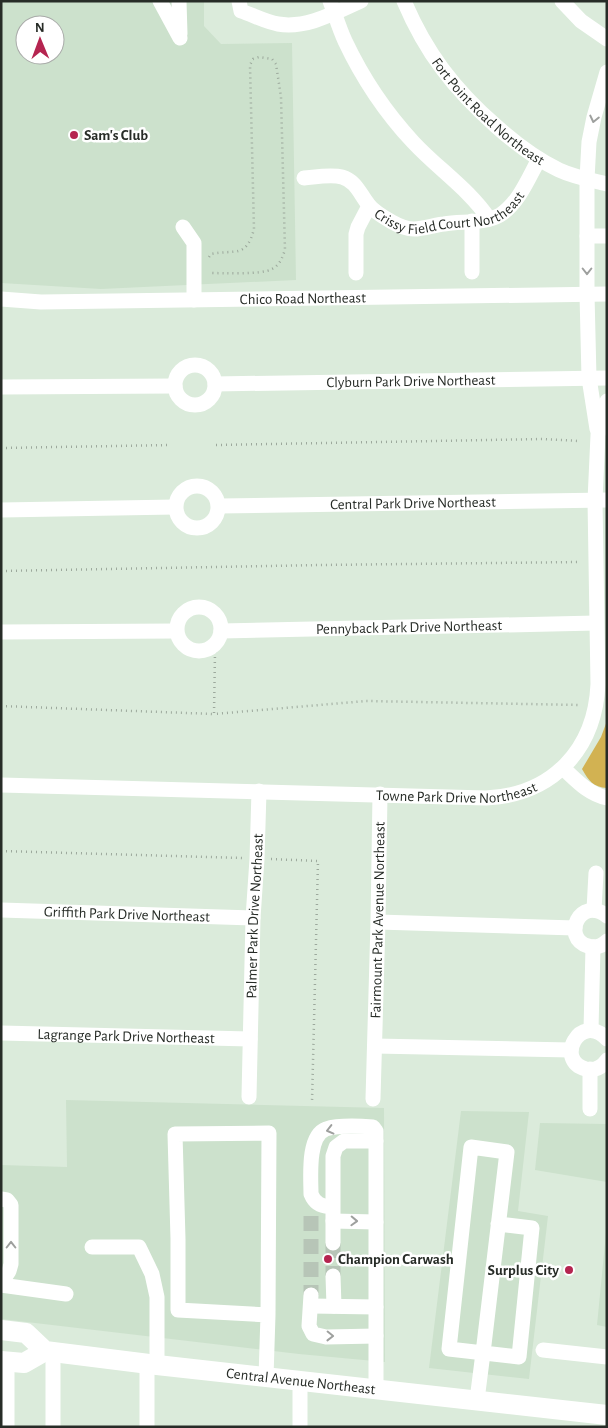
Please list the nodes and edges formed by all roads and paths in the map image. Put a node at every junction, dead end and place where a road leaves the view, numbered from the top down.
1 (160, 1) edge
2 (179, 1) edge
3 (362, 1) edge
4 (404, 1) edge
5 (562, 1) edge
6 (240, 6) edge
7 (332, 7) edge
8 (607, 39) edge
9 (607, 72) edge
10 (540, 159) junction
11 (304, 178) dead end
12 (587, 179) junction
13 (607, 184) edge
14 (369, 206) junction
15 (488, 219) junction
16 (472, 221) junction
17 (183, 227) dead end
18 (587, 236) junction
19 (607, 236) edge
20 (208, 258) dead end
21 (208, 265) dead end
22 (472, 272) dead end
23 (356, 273) dead end
24 (587, 294) junction
25 (607, 294) edge
26 (1, 299) edge
27 (194, 300) junction
28 (589, 378) junction
29 (607, 378) edge
30 (215, 384) junction
31 (174, 386) junction
32 (1, 387) edge
33 (607, 401) edge
34 (598, 436) junction
35 (579, 441) dead end
36 (171, 445) dead end
37 (216, 445) dead end
38 (1, 448) edge
39 (601, 500) edge
40 (219, 506) junction
41 (175, 507) junction
42 (1, 510) edge
43 (580, 562) dead end
44 (1, 571) edge
45 (596, 623) junction
46 (176, 631) junction
47 (221, 631) junction
48 (1, 632) edge
49 (215, 652) dead end
50 (580, 705) dead end
51 (1, 706) edge
52 (214, 714) junction
53 (563, 768) junction
54 (1, 785) edge
55 (259, 791) junction
56 (380, 794) junction
57 (607, 798) edge
58 (1, 851) edge
59 (247, 858) dead end
60 (265, 859) dead end
61 (596, 873) dead end
62 (1, 910) edge
63 (601, 913) edge
64 (253, 918) junction
65 (378, 922) junction
66 (575, 928) junction
67 (600, 944) edge
68 (591, 1030) junction
69 (1, 1033) edge
70 (250, 1039) junction
71 (607, 1039) edge
72 (375, 1046) junction
73 (571, 1050) junction
74 (607, 1060) edge
75 (590, 1069) junction
76 (249, 1098) dead end
77 (373, 1099) dead end
78 (312, 1102) dead end
79 (590, 1109) dead end
80 (376, 1136) junction
81 (311, 1194) junction
82 (1, 1199) edge
83 (332, 1214) junction
84 (311, 1216) tunnel mouth
85 (376, 1222) junction
86 (498, 1224) junction
87 (333, 1243) tunnel mouth
88 (92, 1248) dead end
89 (333, 1276) tunnel mouth
90 (1, 1284) edge
91 (66, 1294) dead end
92 (334, 1306) junction
93 (376, 1307) junction
94 (158, 1308) junction
95 (178, 1310) junction
96 (268, 1315) junction
97 (1, 1330) edge
98 (376, 1336) junction
99 (542, 1350) dead end
100 (49, 1351) junction
101 (483, 1353) junction
102 (607, 1357) edge
103 (4, 1361) edge
104 (152, 1364) junction
105 (266, 1377) junction
106 (300, 1380) junction
107 (376, 1389) junction
108 (477, 1400) junction
109 (607, 1415) edge
110 (585, 1420) edge
111 (7, 1427) edge
112 (53, 1427) edge
113 (147, 1427) edge
114 (300, 1427) edge

1 - 2 street
3 - 7 street
4 - 10 street, Fort Point Road Northeast
5 - 8 street
6 - 7 street
7 - 15 street
9 -> 12 street, Towne Park Drive Northeast
10 - 12 street, Fort Point Road Northeast
10 - 15 street, Crissy Field Court Northeast
11 - 14 street
12 - 13 street, Fort Point Road Northeast
12 - 18 street, Towne Park Drive Northeast
14 - 16 street, Crissy Field Court Northeast
14 - 23 street
15 - 16 street, Crissy Field Court Northeast
16 - 22 street
17 - 27 street
18 - 19 street
18 -> 24 street, Towne Park Drive Northeast
20 - 21 path
24 - 25 street, Chico Road Northeast
24 - 27 street, Chico Road Northeast
24 - 28 street, Towne Park Drive Northeast
26 - 27 street, Chico Road Northeast
28 - 29 street, Clyburn Park Drive Northeast
28 - 30 street, Clyburn Park Drive Northeast
28 - 34 street, Towne Park Drive Northeast
30 - 31 street
30 - 31 street
31 - 32 street
33 - 34 street, Towne Park Drive Northeast
34 - 39 street, Towne Park Drive Northeast
35 - 37 path
36 - 38 path
39 - 40 street, Central Park Drive Northeast
39 - 45 street, Towne Park Drive Northeast
40 - 41 street
40 - 41 street
41 - 42 street
43 - 44 path
45 - 47 street, Pennyback Park Drive Northeast
45 - 53 street, Towne Park Drive Northeast
46 - 47 street
46 - 47 street
46 - 48 street
49 - 52 path
50 - 52 path
51 - 52 path
53 - 56 street, Towne Park Drive Northeast
53 - 57 street
54 - 55 street, Towne Park Drive Northeast
55 - 56 street, Towne Park Drive Northeast
55 - 64 street, Palmer Park Drive Northeast
56 - 65 street, Fairmount Park Avenue Northeast
58 - 59 path
60 - 78 path
61 - 63 street
62 - 64 street, Griffith Park Drive Northeast
63 - 66 street
64 - 70 street, Palmer Park Drive Northeast
65 - 66 street
65 - 72 street, Fairmount Park Avenue Northeast
66 - 67 street
67 - 68 street
68 - 71 street
68 - 73 street
69 - 70 street, Lagrange Park Drive Northeast
70 - 76 street, Palmer Park Drive Northeast
72 - 73 street
72 - 77 street, Fairmount Park Avenue Northeast
73 - 75 street
74 - 75 street
75 - 79 street
80 -> 81 street
80 - 83 street
80 - 85 street
81 - 83 street
81 - 84 street
90 -> 82 street
83 -> 85 street
83 - 87 street
85 - 93 street
86 - 101 street
86 - 101 street
86 - 101 street
88 - 94 street
89 - 92 street
90 - 91 street
92 - 93 street
92 -> 98 street
93 - 98 street
94 - 95 street
94 - 104 street
95 - 96 street
95 - 96 street
96 - 105 street
97 - 100 main road
98 - 107 street
99 - 102 street
100 - 103 main road
100 - 104 main road, Central Avenue Northeast
100 - 112 street
101 - 108 street
103 - 111 street
104 - 105 main road, Central Avenue Northeast
104 - 113 street
105 - 106 main road, Central Avenue Northeast
106 - 107 main road, Central Avenue Northeast
106 - 114 street
107 - 108 main road, Central Avenue Northeast
108 - 110 main road, Central Avenue Northeast
109 - 110 main road, Central Avenue Northeast

